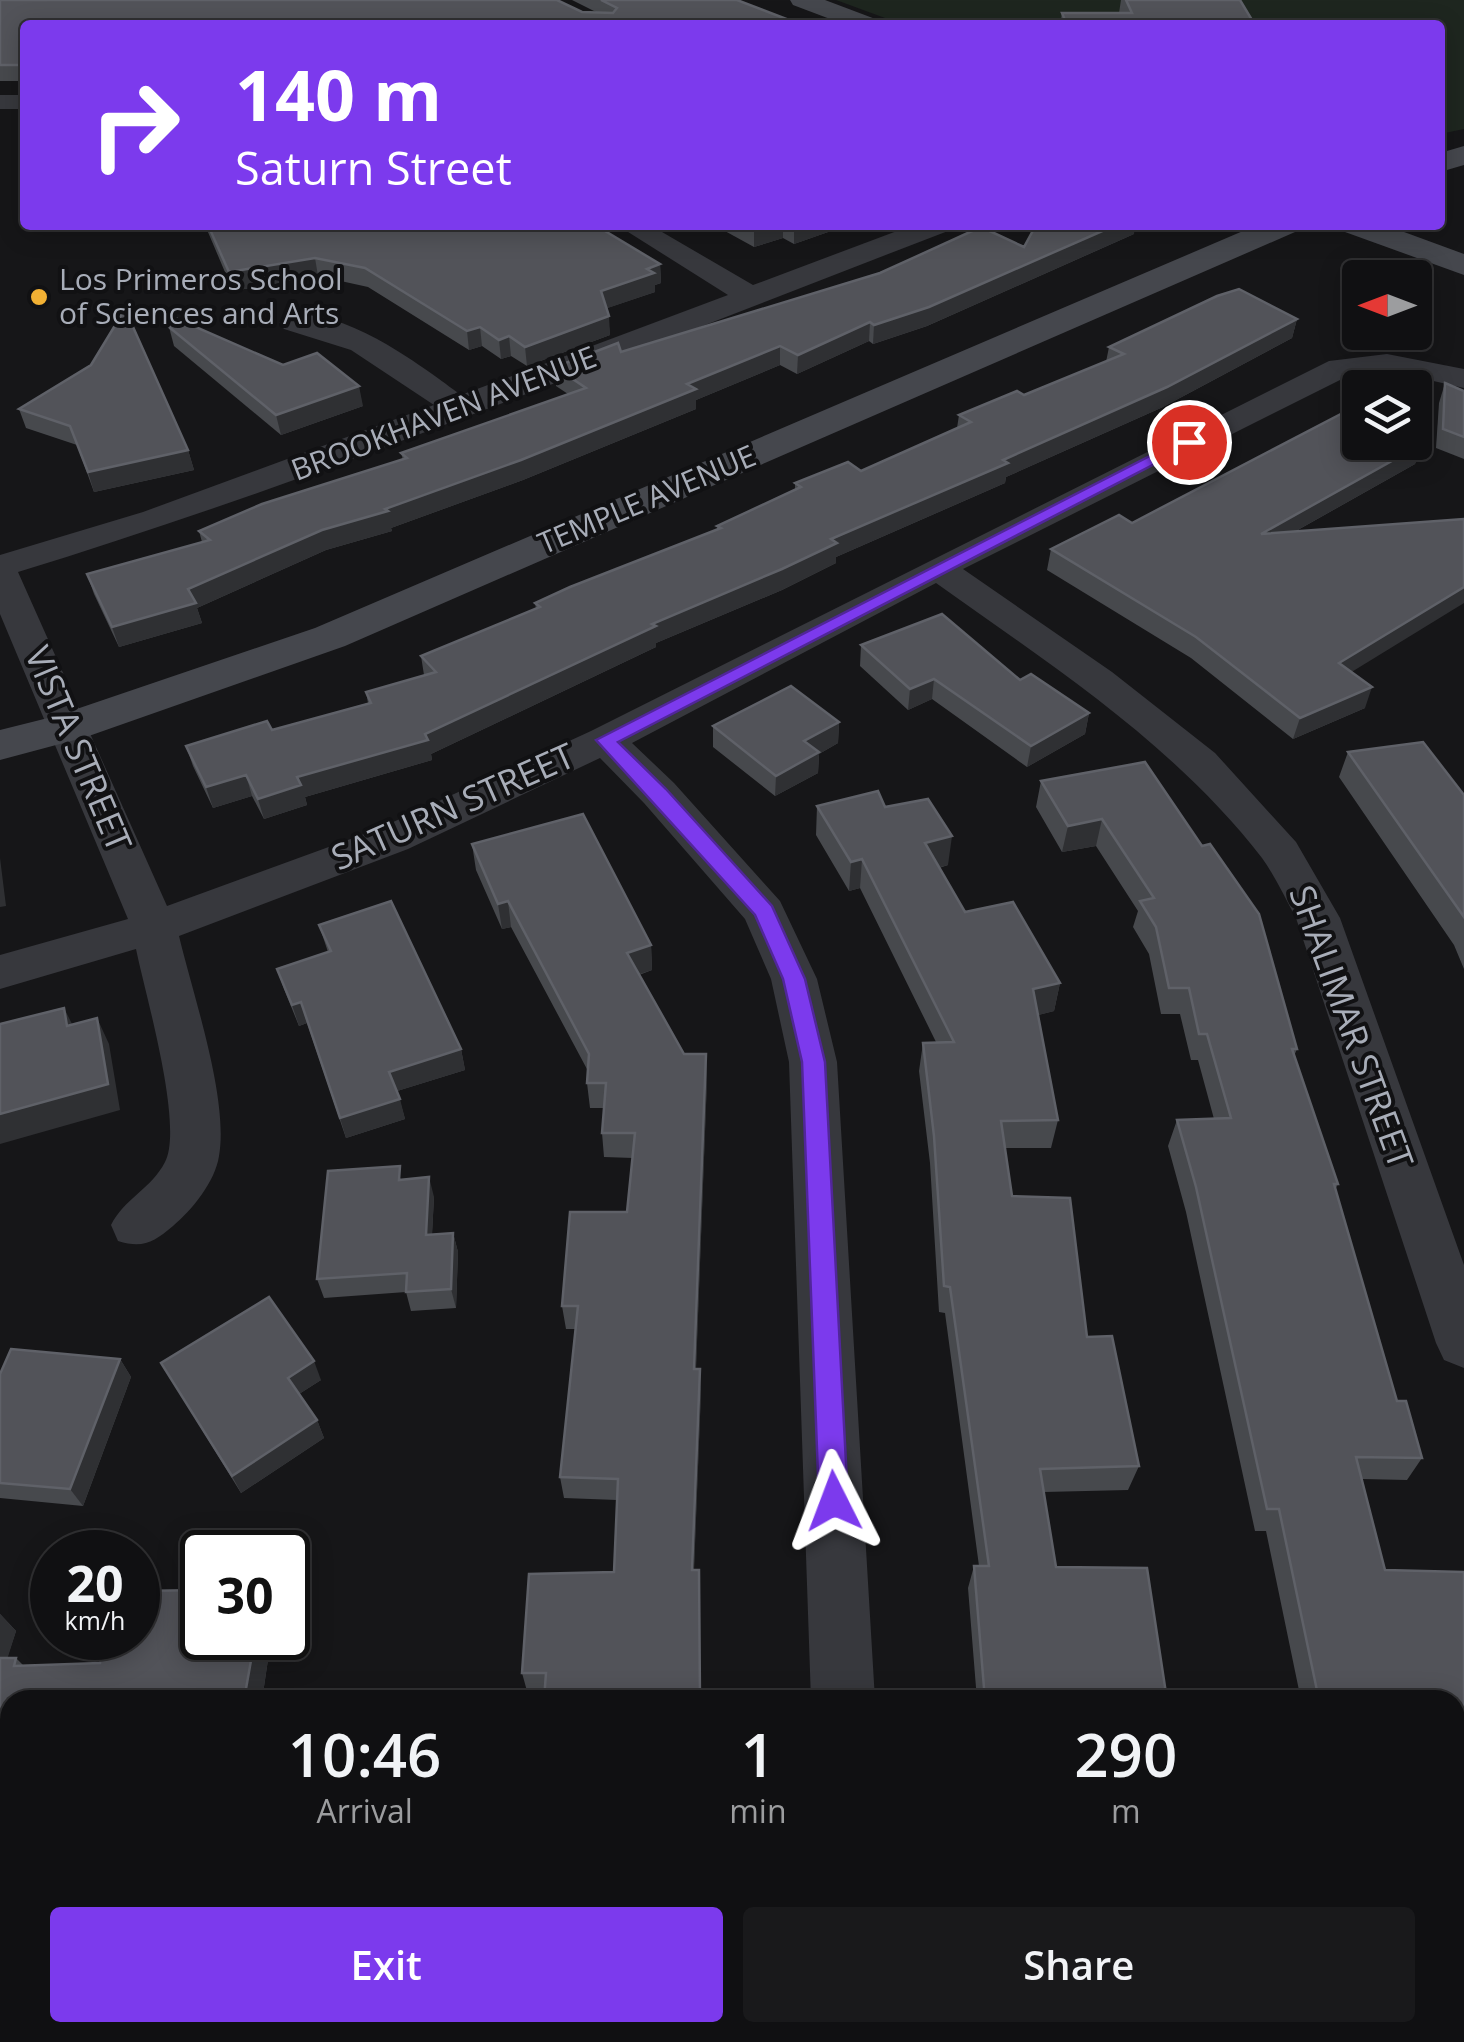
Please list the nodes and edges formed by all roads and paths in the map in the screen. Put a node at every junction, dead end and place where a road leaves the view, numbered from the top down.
1 (802, 0) edge
2 (773, 6) dead end
3 (810, 20) edge
4 (856, 20) edge
5 (639, 230) edge
6 (925, 230) edge
7 (1272, 230) edge
8 (1370, 230) edge
9 (1421, 230) edge
10 (1464, 245) edge
11 (1464, 265) edge
12 (752, 297) junction
13 (294, 323) dead end
14 (1464, 379) edge
15 (458, 408) junction
16 (0, 568) edge
17 (938, 568) junction
18 (70, 727) junction
19 (605, 740) junction
20 (0, 745) edge
21 (154, 928) junction
22 (0, 972) edge
23 (137, 1225) dead end
24 (1464, 1344) edge
25 (842, 1690) edge

1 - 4 main road
2 - 3 main road
5 - 12 street
6 - 12 street, BROOKHAVEN AVENUE
7 - 18 main road, TEMPLE AVENUE
8 - 11 main road
9 - 10 main road
12 - 15 street, BROOKHAVEN AVENUE
13 - 15 street
14 - 17 street, SATURN STREET
15 - 16 street, BROOKHAVEN AVENUE
16 - 18 street, VISTA STREET
17 - 19 street, SATURN STREET
17 - 24 street, SHALIMAR STREET
18 - 20 main road, TEMPLE AVENUE
18 - 21 street, VISTA STREET
19 - 21 street, SATURN STREET
19 - 25 street
21 - 22 street, SATURN STREET
21 - 23 street, VISTA STREET

